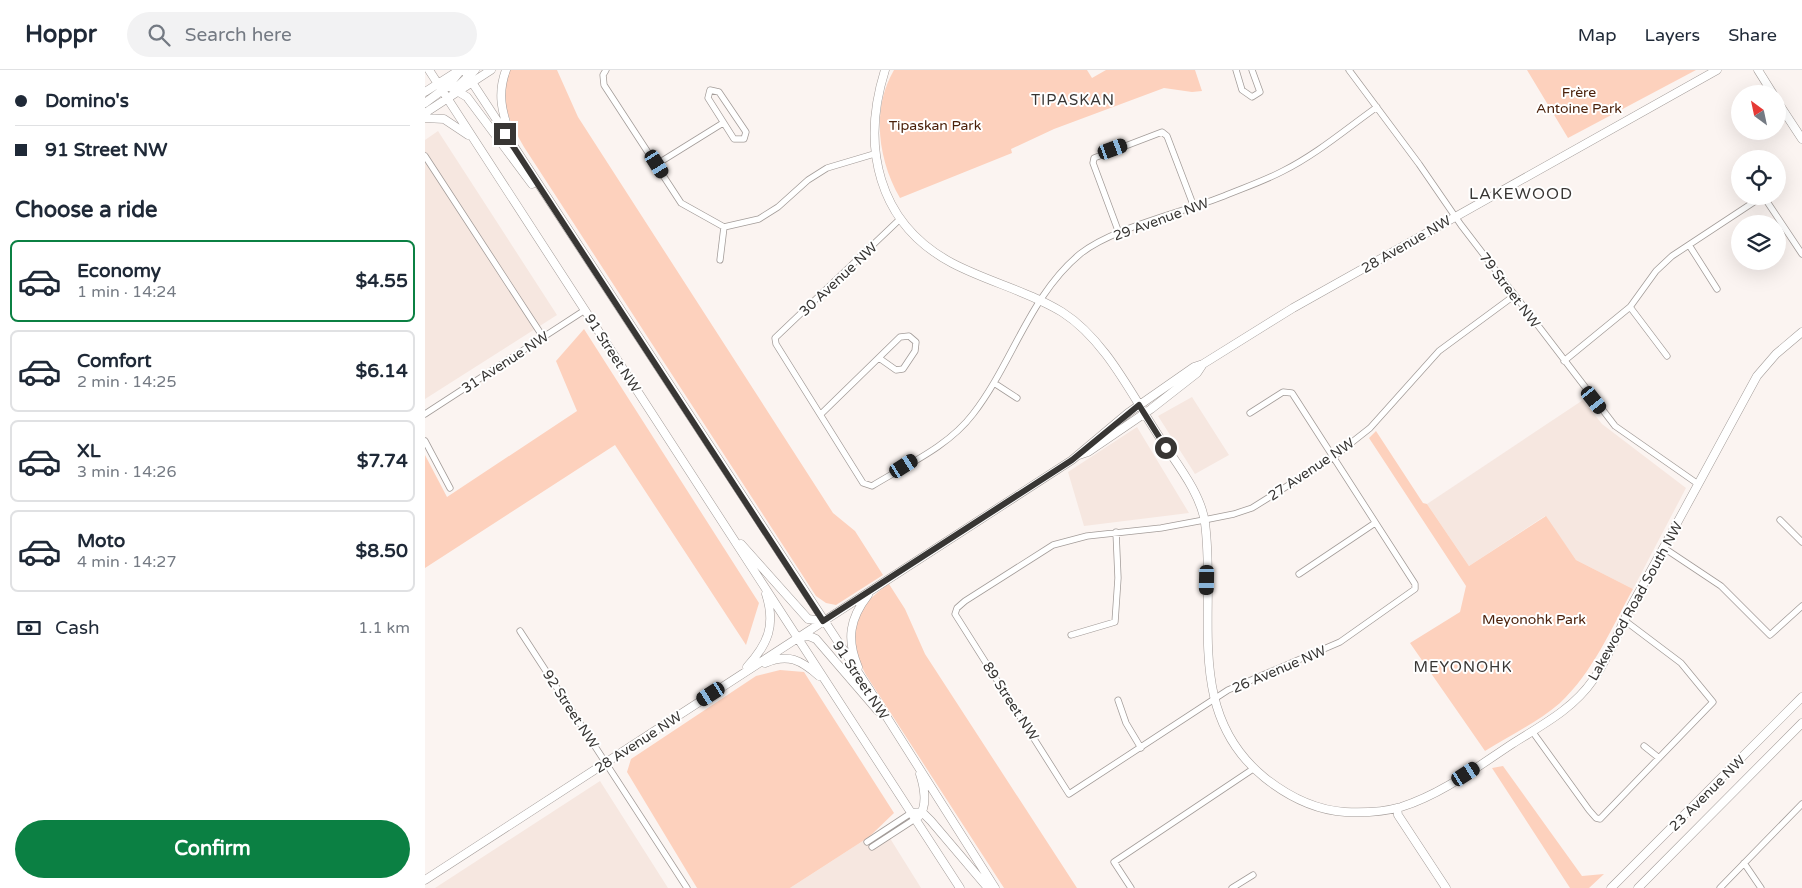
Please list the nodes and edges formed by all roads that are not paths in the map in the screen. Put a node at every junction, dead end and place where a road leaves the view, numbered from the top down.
1 (429, 70) edge
2 (475, 70) edge
3 (491, 70) edge
4 (506, 70) edge
5 (885, 70) edge
6 (1236, 70) edge
7 (1252, 70) edge
8 (1349, 70) edge
9 (1758, 70) edge
10 (1714, 71) edge
11 (605, 72) edge
12 (460, 74) edge
13 (1767, 85) edge
14 (448, 88) junction
15 (425, 92) edge
16 (448, 98) junction
17 (425, 103) edge
18 (1377, 107) junction
19 (425, 113) edge
20 (1786, 115) edge
21 (425, 118) edge
22 (723, 123) junction
23 (1802, 139) edge
24 (515, 149) junction
25 (874, 154) junction
26 (425, 156) edge
27 (488, 160) junction
28 (657, 164) junction
29 (1194, 207) junction
30 (1455, 216) junction
31 (901, 219) junction
32 (724, 227) junction
33 (1119, 234) junction
34 (576, 243) junction
35 (1689, 244) junction
36 (1802, 254) edge
37 (720, 260) dead end
38 (1717, 289) dead end
39 (1515, 296) junction
40 (1040, 301) junction
41 (1630, 307) junction
42 (585, 310) junction
43 (1802, 332) edge
44 (543, 337) junction
45 (1667, 356) dead end
46 (879, 358) junction
47 (1564, 361) junction
48 (1203, 364) junction
49 (994, 383) junction
50 (1017, 398) dead end
51 (1139, 405) junction
52 (1251, 413) dead end
53 (425, 414) edge
54 (821, 414) junction
55 (1144, 414) junction
56 (425, 441) edge
57 (1078, 456) junction
58 (1332, 458) junction
59 (1698, 484) junction
60 (449, 488) dead end
61 (1205, 520) junction
62 (1781, 520) dead end
63 (1375, 523) junction
64 (1116, 532) junction
65 (733, 536) junction
66 (1802, 542) edge
67 (1664, 548) junction
68 (1299, 574) dead end
69 (762, 581) junction
70 (872, 590) junction
71 (1802, 606) edge
72 (957, 608) joint
73 (1624, 620) junction
74 (823, 621) junction
75 (520, 631) dead end
76 (1071, 635) dead end
77 (797, 637) junction
78 (741, 674) junction
79 (827, 682) junction
80 (869, 689) junction
81 (1802, 697) edge
82 (1214, 699) junction
83 (1118, 700) dead end
84 (1802, 723) edge
85 (890, 724) junction
86 (1532, 731) junction
87 (1644, 746) dead end
88 (907, 748) junction
89 (1141, 748) junction
90 (1659, 758) junction
91 (606, 763) junction
92 (1253, 769) junction
93 (1069, 794) joint
94 (1802, 804) edge
95 (1397, 808) junction
96 (922, 812) junction
97 (913, 816) junction
98 (869, 844) dead end
99 (1744, 863) junction
100 (1253, 875) dead end
101 (425, 880) edge
102 (687, 888) edge
103 (960, 888) edge
104 (988, 888) edge
105 (995, 888) edge
106 (1131, 888) edge
107 (1232, 888) edge
108 (1446, 888) edge
109 (1611, 888) edge
110 (1637, 888) edge
111 (1720, 888) edge
112 (1761, 888) edge

1 - 14 main road, 91 Street NW
2 - 12 main road
3 - 12 main road
4 - 24 main road
5 - 25 main road
6 - 7 street
8 - 18 street, 79 Street NW
9 - 13 main road
10 - 30 main road, 28 Avenue NW
11 - 28 street
12 - 14 main road
12 - 14 main road
12 - 24 main road, 91 Street NW
14 - 15 main road
14 - 16 main road, 91 Street NW
14 - 16 main road
14 - 17 main road
14 - 34 main road
16 - 19 main road
16 - 27 main road, 91 Street NW
18 - 29 street, 29 Avenue NW
18 - 30 street, 79 Street NW
20 - 23 main road
21 - 27 main road
22 - 22 street
22 - 28 street
24 - 34 main road, 91 Street NW
25 - 31 main road
25 - 32 street
26 - 44 street
27 - 42 main road, 91 Street NW
28 - 32 street
29 - 33 street, 29 Avenue NW
29 - 33 street
30 - 39 street, 79 Street NW
30 - 48 main road, 28 Avenue NW
31 - 40 main road
31 - 54 street, 30 Avenue NW
32 - 37 street
33 - 40 street, 29 Avenue NW
34 - 74 main road, 91 Street NW
35 - 36 street
35 - 38 street
35 - 41 street
39 - 47 street, 79 Street NW
39 - 58 street, 27 Avenue NW
40 - 49 street, 29 Avenue NW
40 - 51 main road
41 - 45 street
41 - 47 street
42 - 44 street, 31 Avenue NW
42 - 65 main road, 91 Street NW
43 - 59 main road, Lakewood Road South NW
44 - 53 street, 31 Avenue NW
46 - 46 street
46 - 54 street
47 - 59 street, 79 Street NW
48 - 51 main road, 28 Avenue NW
48 - 55 main road, 28 Avenue NW
49 - 50 street
49 - 54 street, 29 Avenue NW
51 - 55 main road
51 - 57 main road, 28 Avenue NW
52 - 58 street
55 - 57 main road, 28 Avenue NW
55 - 61 main road
56 - 60 street
57 - 70 main road, 28 Avenue NW
58 - 61 street, 27 Avenue NW
58 - 63 street
59 - 67 main road, Lakewood Road South NW
61 - 64 street, 27 Avenue NW
61 - 82 main road, Lakewood Road South NW
62 - 66 street
63 - 68 street
63 - 82 street, 26 Avenue NW
64 - 72 street, 27 Avenue NW
64 - 76 street
65 - 69 main road, 91 Street NW
65 - 74 main road
67 - 71 street
67 - 73 main road, Lakewood Road South NW
69 - 77 main road, 91 Street NW
69 - 78 main road
70 - 74 main road, 28 Avenue NW
70 - 80 main road
72 - 93 street, 89 Street NW
73 - 86 main road, Lakewood Road South NW
73 - 90 street
74 - 77 main road, 28 Avenue NW
74 - 80 main road, 91 Street NW
75 - 91 street, 92 Street NW
77 - 78 main road, 28 Avenue NW
77 - 79 main road, 91 Street NW
77 - 85 main road
78 - 79 main road
78 - 91 main road, 28 Avenue NW
79 - 97 main road, 91 Street NW
80 - 85 main road, 91 Street NW
81 - 109 main road, 23 Avenue NW
82 - 89 street, 26 Avenue NW
82 - 92 main road, Lakewood Road South NW
83 - 89 street
84 - 110 main road, 23 Avenue NW
85 - 88 main road, 91 Street NW
86 - 90 street
86 - 95 main road, Lakewood Road South NW
87 - 90 street
88 - 96 main road
88 - 105 main road, 91 Street NW
89 - 93 street, 26 Avenue NW
91 - 101 main road, 28 Avenue NW
91 - 102 street, 92 Street NW
92 - 95 main road, Lakewood Road South NW
92 - 106 street
94 - 99 street
95 - 108 main road
96 - 97 main road
96 - 104 main road
97 - 98 street
97 - 103 main road, 91 Street NW
99 - 111 street
99 - 112 street
100 - 107 street

